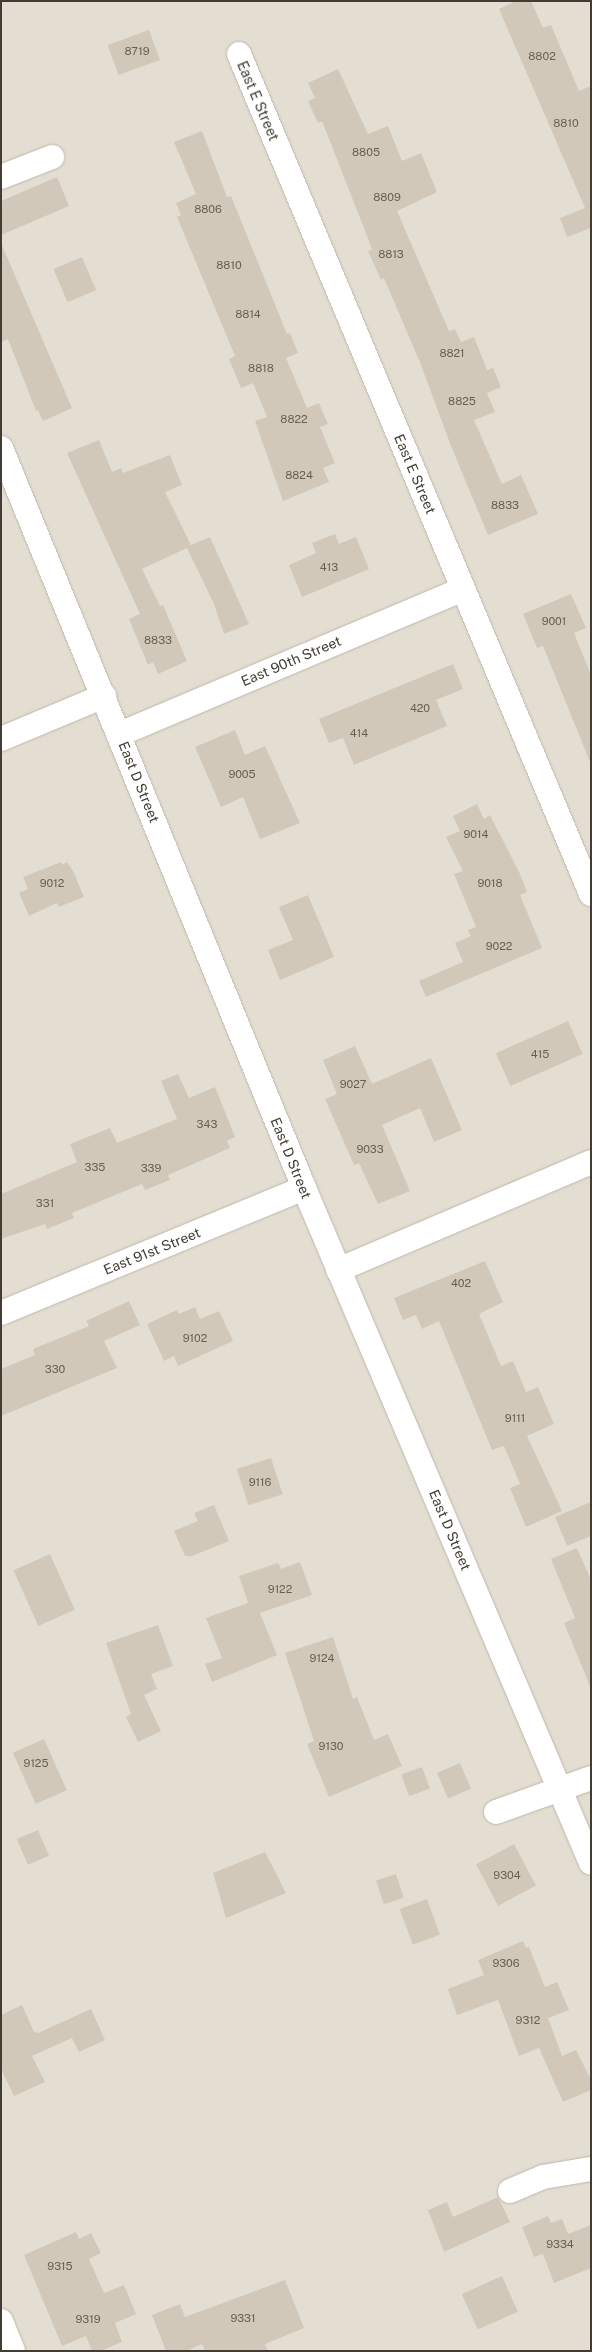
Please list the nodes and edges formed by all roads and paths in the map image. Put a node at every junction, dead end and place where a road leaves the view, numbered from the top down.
1 (239, 54) dead end
2 (52, 157) dead end
3 (1, 177) edge
4 (1, 448) edge
5 (463, 589) junction
6 (104, 696) junction
7 (120, 734) junction
8 (1, 739) edge
9 (591, 894) edge
10 (591, 1162) edge
11 (304, 1188) junction
12 (338, 1270) junction
13 (1, 1313) edge
14 (591, 1778) edge
15 (558, 1788) junction
16 (496, 1812) dead end
17 (591, 1863) edge
18 (591, 2169) edge
19 (510, 2191) dead end
20 (1, 2322) edge
21 (13, 2351) edge

1 - 5 street, East E Street
2 - 3 street
4 - 6 street, East D Street
5 - 7 street, East 90th Street
5 - 9 street, East E Street
6 - 7 street, East D Street
6 - 8 street
7 - 11 street, East D Street
10 - 12 street
11 - 12 street, East D Street
11 - 13 street, East 91st Street
12 - 15 street, East D Street
14 - 15 street
15 - 16 street
15 - 17 street, East D Street
18 - 19 street
20 - 21 street

